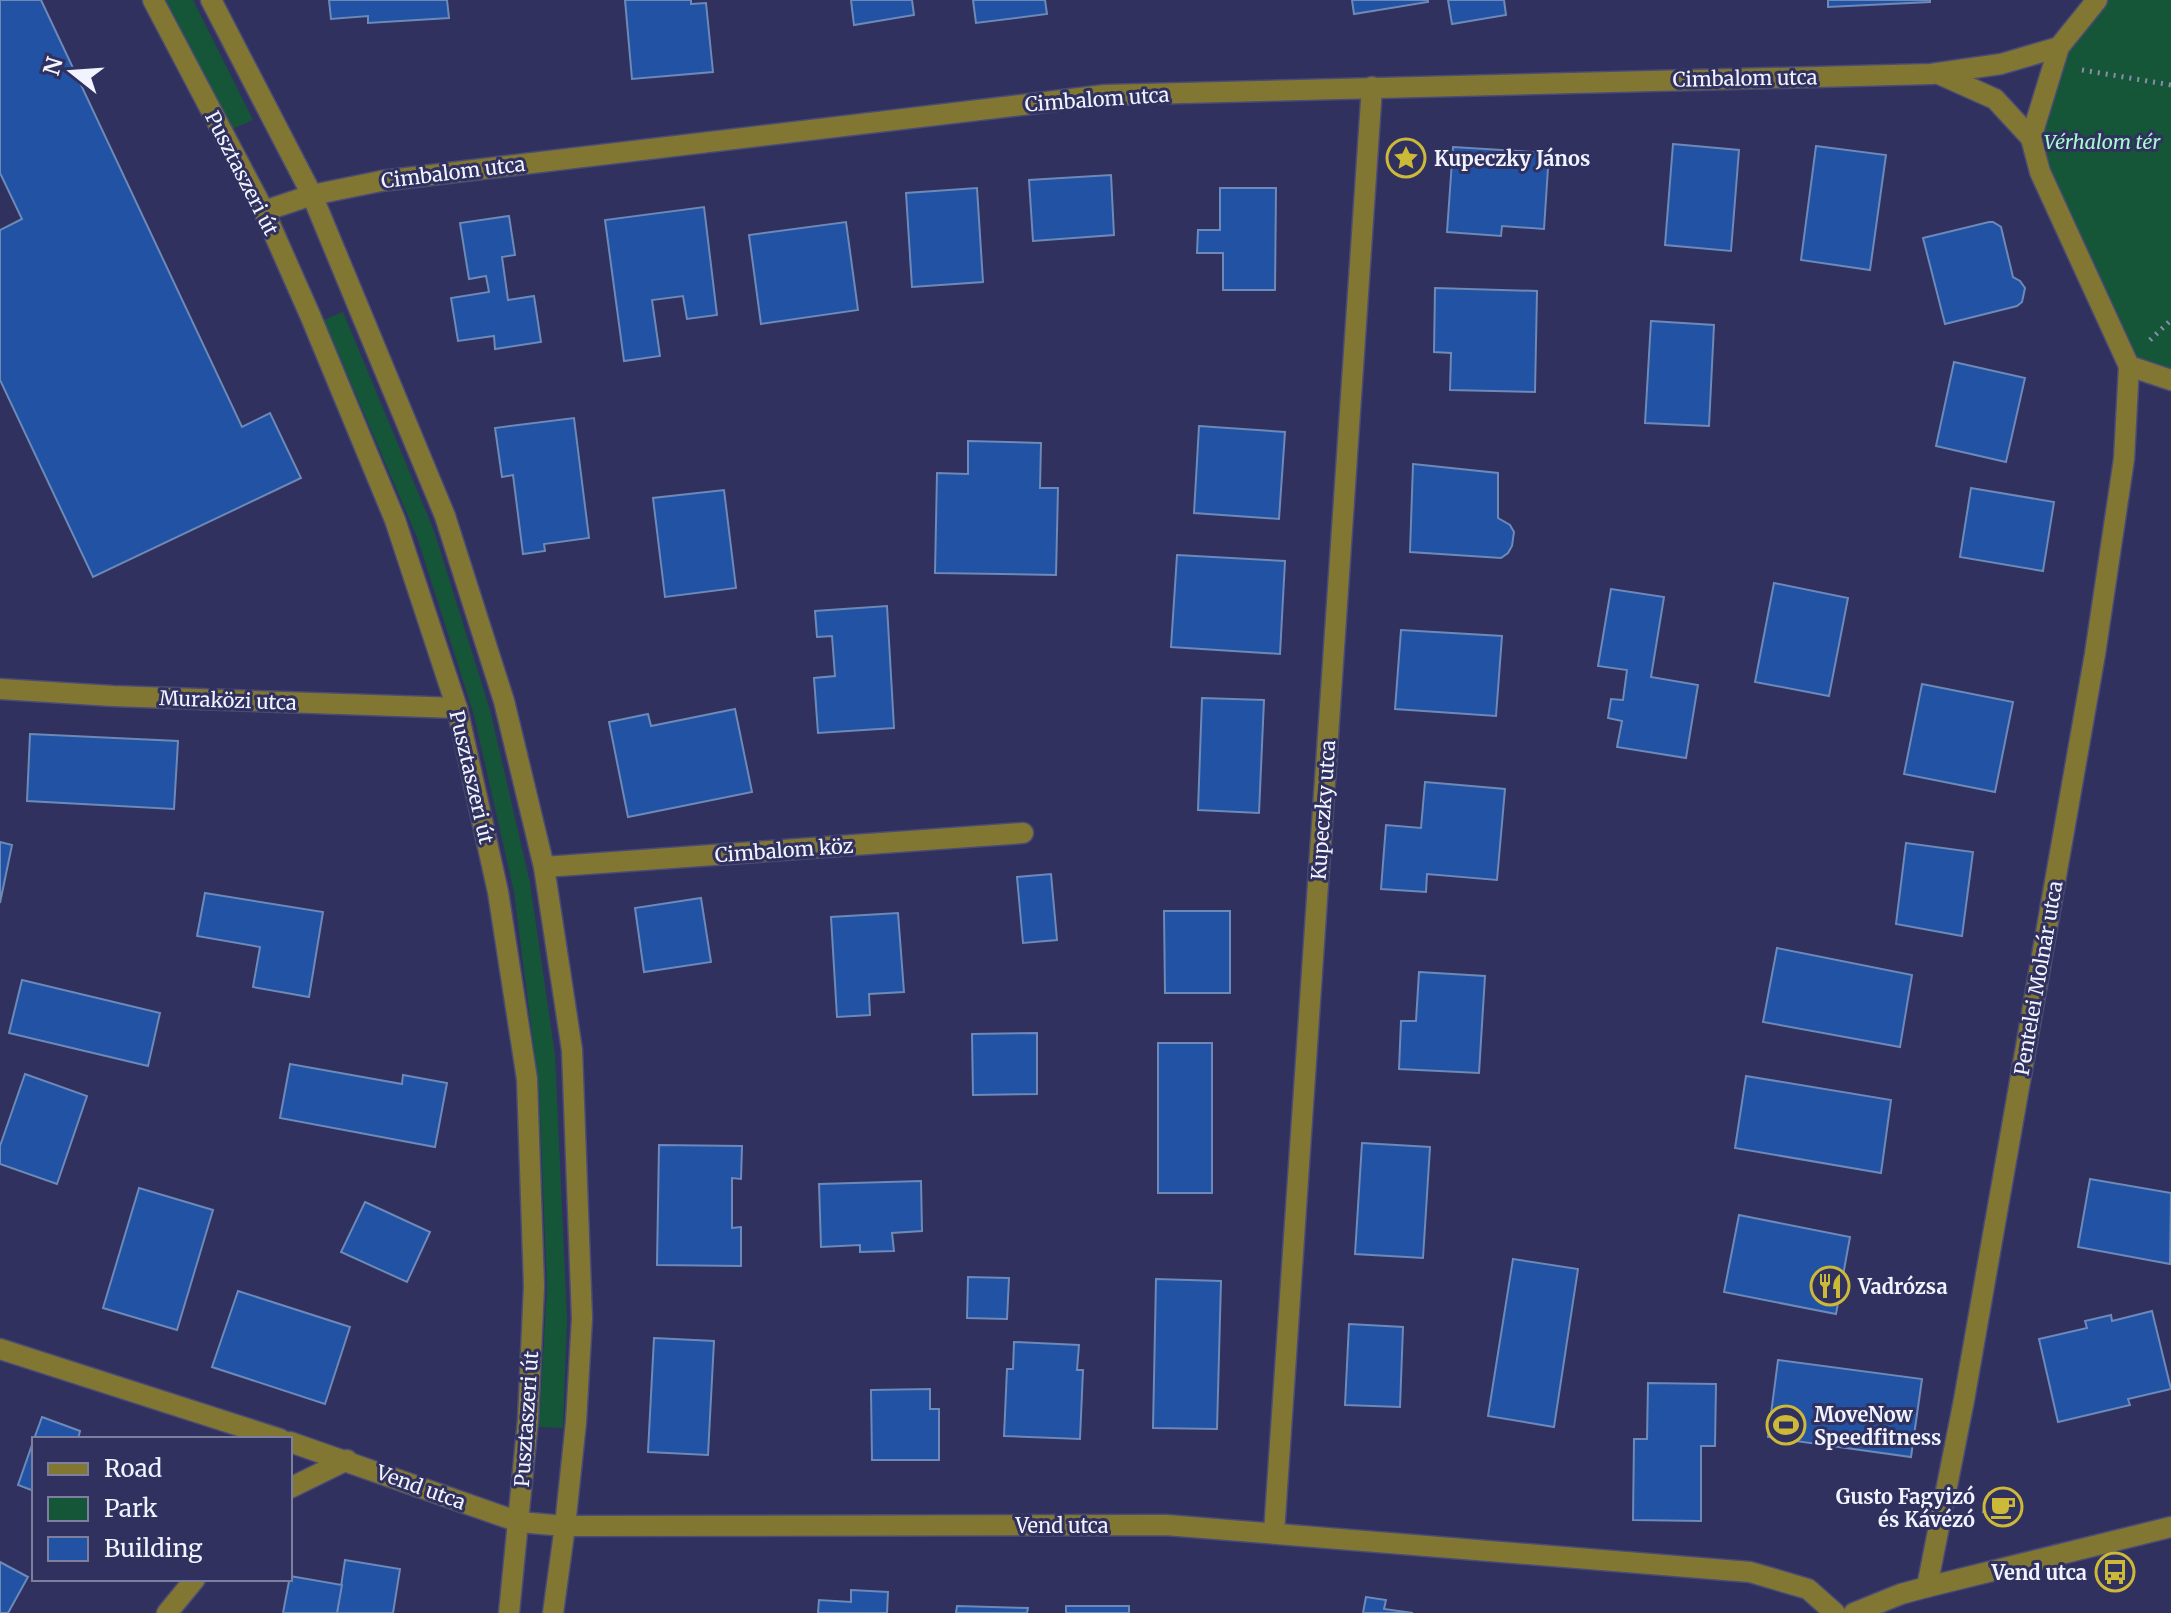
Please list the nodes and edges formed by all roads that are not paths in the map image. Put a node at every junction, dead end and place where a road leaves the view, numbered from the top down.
1 (153, 0) edge
2 (211, 0) edge
3 (2097, 0) edge
4 (2059, 47) junction
5 (1939, 74) junction
6 (1372, 87) junction
7 (2031, 138) junction
8 (312, 195) junction
9 (264, 211) junction
10 (2129, 366) junction
11 (2171, 380) edge
12 (0, 689) edge
13 (457, 708) junction
14 (1023, 833) dead end
15 (544, 867) junction
16 (0, 1349) edge
17 (274, 1437) edge
18 (292, 1443) edge
19 (347, 1460) junction
20 (292, 1487) edge
21 (519, 1522) junction
22 (565, 1526) junction
23 (2171, 1527) edge
24 (1274, 1533) junction
25 (193, 1581) edge
26 (1927, 1587) junction
27 (167, 1613) edge
28 (509, 1613) edge
29 (553, 1613) edge
30 (1835, 1613) edge
31 (1854, 1613) edge

1 - 9 street, Pusztaszeri út
2 - 8 street
3 - 4 street
4 - 5 street, Cimbalom utca
4 - 7 street
5 - 6 street, Cimbalom utca
5 - 7 street, Cimbalom utca
6 - 8 street, Cimbalom utca
6 - 24 street, Kupeczky utca
7 - 10 street
8 - 9 street, Cimbalom utca
8 - 15 street
9 - 13 street, Pusztaszeri út
10 - 11 street
10 - 26 street, Pentelei Molnár utca
12 - 13 street, Muraközi utca
13 - 21 street, Pusztaszeri út
14 - 15 street, Cimbalom köz
15 - 22 street
16 - 17 street
18 - 19 street, Vend utca
19 - 20 street
19 - 21 street, Vend utca
21 - 22 street, Vend utca
21 - 28 street, Pusztaszeri út
22 - 24 street, Vend utca
22 - 29 street
23 - 26 street
24 - 30 street, Vend utca
25 - 27 street
26 - 31 street

